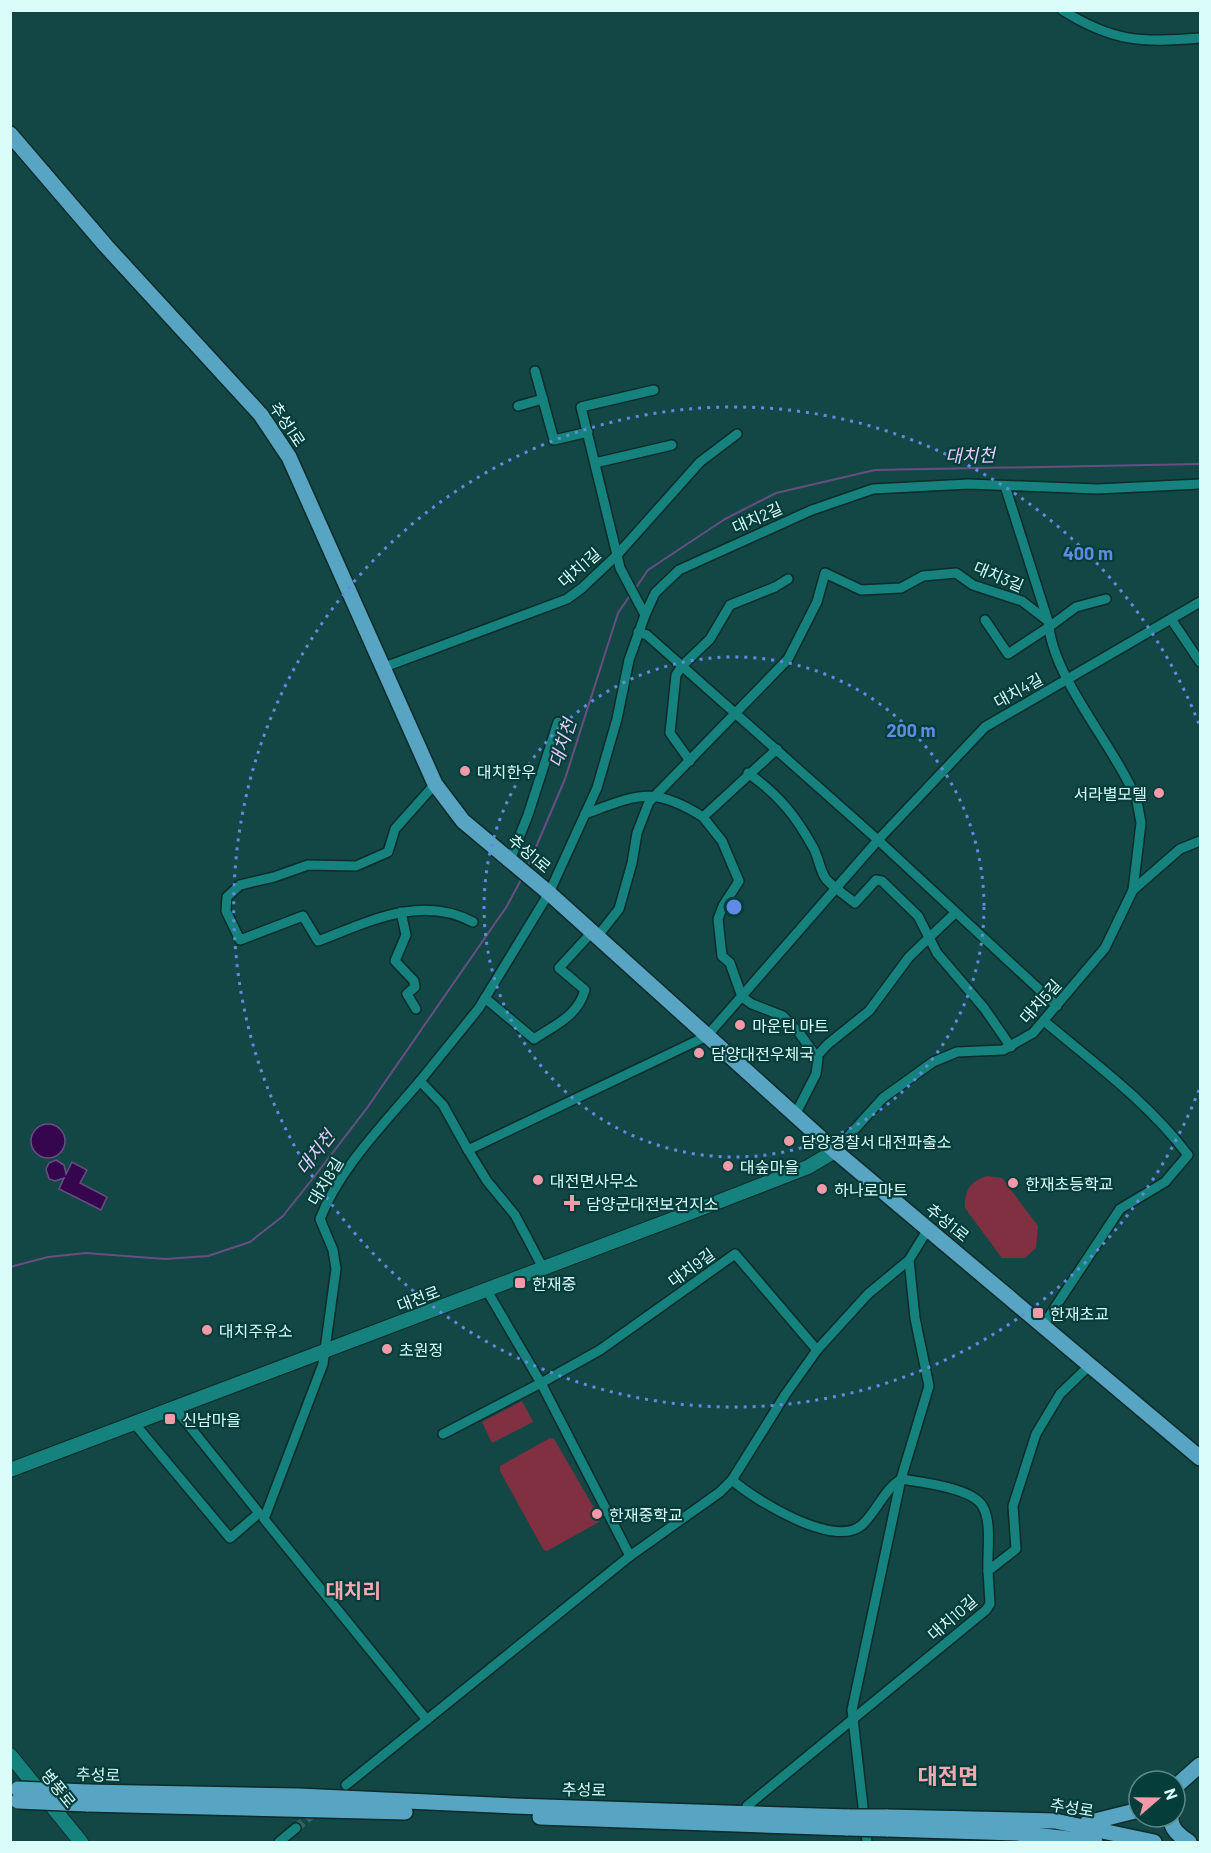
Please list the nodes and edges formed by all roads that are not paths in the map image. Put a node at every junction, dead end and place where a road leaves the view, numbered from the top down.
1 (1062, 10) edge
2 (1200, 38) edge
3 (10, 134) edge
4 (536, 371) dead end
5 (654, 390) dead end
6 (543, 399) junction
7 (518, 406) dead end
8 (588, 432) junction
9 (736, 434) dead end
10 (672, 445) dead end
11 (595, 463) junction
12 (1200, 484) edge
13 (1005, 486) junction
14 (617, 555) junction
15 (788, 579) dead end
16 (1106, 599) dead end
17 (1200, 602) edge
18 (645, 615) junction
19 (1171, 619) junction
20 (985, 620) dead end
21 (1048, 624) junction
22 (638, 632) junction
23 (1200, 662) edge
24 (682, 666) junction
25 (382, 668) junction
26 (1068, 679) junction
27 (736, 712) junction
28 (558, 722) dead end
29 (777, 749) junction
30 (690, 761) junction
31 (748, 773) junction
32 (435, 784) junction
33 (656, 795) junction
34 (585, 814) junction
35 (703, 817) junction
36 (878, 840) junction
37 (1200, 841) edge
38 (510, 860) junction
39 (836, 888) junction
40 (1133, 890) junction
41 (549, 893) junction
42 (401, 912) junction
43 (955, 912) junction
44 (473, 922) dead end
45 (595, 934) junction
46 (930, 936) junction
47 (742, 997) junction
48 (485, 998) junction
49 (1057, 1006) junction
50 (416, 1009) dead end
51 (1044, 1021) junction
52 (707, 1036) junction
53 (1011, 1047) junction
54 (816, 1057) junction
55 (420, 1081) junction
56 (795, 1115) junction
57 (468, 1150) junction
58 (835, 1151) junction
59 (928, 1229) junction
60 (909, 1260) junction
61 (543, 1268) junction
62 (486, 1289) junction
63 (1044, 1324) junction
64 (817, 1350) junction
65 (323, 1352) junction
66 (1091, 1364) junction
67 (541, 1383) junction
68 (174, 1407) junction
69 (134, 1423) junction
70 (443, 1434) dead end
71 (1200, 1458) edge
72 (10, 1470) edge
73 (901, 1479) junction
74 (732, 1480) junction
75 (261, 1516) junction
76 (630, 1556) junction
77 (988, 1571) junction
78 (427, 1720) junction
79 (853, 1721) junction
80 (10, 1755) edge
81 (1200, 1765) edge
82 (1187, 1778) edge
83 (346, 1785) dead end
84 (14, 1795) edge
85 (747, 1806) dead end
86 (1127, 1813) edge
87 (887, 1823) junction
88 (1073, 1824) junction
89 (296, 1828) tunnel mouth
90 (1127, 1828) edge
91 (1175, 1829) edge
92 (976, 1831) junction
93 (1115, 1838) edge
94 (81, 1842) edge
95 (279, 1842) edge
96 (867, 1842) edge
97 (993, 1842) edge
98 (1095, 1842) edge
99 (1154, 1842) edge
100 (1189, 1842) edge

1 - 2 street
3 - 25 main road, 추성1로
4 - 6 street
5 - 8 street, 대치1길
6 - 7 street
6 - 8 street
8 - 11 street, 대치1길
9 - 14 street
10 - 11 street
11 - 14 street, 대치1길
12 - 13 street, 대치2길
13 - 18 street, 대치2길
13 - 21 street
14 - 18 street
14 - 25 street, 대치1길
15 - 24 street
16 - 21 street
17 - 19 street, 대치4길
18 - 22 street, 대치2길
19 - 23 street
19 - 26 street, 대치4길
20 - 21 street
21 - 26 street
21 - 27 street, 대치3길
22 - 24 street
22 - 34 street, 대치2길
24 - 27 street
24 - 30 street
25 - 32 main road, 추성1로
26 - 36 street, 대치4길
26 - 40 street
27 - 29 street
27 - 30 street, 대치3길
28 - 38 street
29 - 31 street
29 - 36 street
30 - 33 street, 대치3길
31 - 35 street
31 - 39 street
32 - 38 main road, 추성1로
32 - 42 street
33 - 34 street
33 - 35 street
33 - 45 street, 대치3길
34 - 41 street, 대치2길
35 - 47 street
36 - 39 street, 대치4길
36 - 43 street
37 - 40 street, 대치5길
38 - 41 main road, 추성1로
39 - 46 street
39 - 47 street, 대치4길
40 - 49 street, 대치5길
41 - 45 main road, 추성1로
41 - 48 street, 대치8길
42 - 44 street
42 - 50 street
43 - 46 street
43 - 49 street
45 - 48 street, 대치3길
45 - 52 main road, 추성1로
46 - 53 street
46 - 54 street
47 - 52 street, 대치4길
47 - 54 street
48 - 55 street, 대치8길
49 - 51 street, 대치5길
51 - 53 street, 대치5길
51 - 63 street
52 - 56 main road, 추성1로
52 - 57 street
53 - 58 street, 대치5길
54 - 56 street
55 - 57 street
55 - 65 street, 대치8길
56 - 58 main road, 추성1로
57 - 61 street
58 - 59 main road, 추성1로
58 - 61 street, 대전로
59 - 60 street
59 - 63 main road, 추성1로
60 - 64 street
60 - 73 street
61 - 62 street, 대전로
62 - 65 street, 대전로
62 - 67 street
63 - 66 main road, 추성1로
64 - 67 street, 대치9길
64 - 74 street
65 - 68 street, 대전로
65 - 75 street, 대치8길
66 - 71 main road, 추성1로
66 - 77 street
67 - 70 street
67 - 76 street
68 - 69 street, 대전로
68 - 75 street
69 - 72 street, 대전로
69 - 75 street
73 - 74 street
73 - 77 street, 대치10길
73 - 79 street
74 - 76 street
75 - 78 street
76 - 78 street
77 - 79 street, 대치10길
78 - 83 street
79 - 85 street, 대치10길
79 - 96 street
80 - 94 street, 병풍로
81 - 82 main road
84 - 87 main road, 추성로, bridge
86 - 88 main road
87 - 88 main road, 추성로
87 - 92 main road, 추성로
88 - 93 main road, 추성로
89 - 95 street
90 - 93 main road
91 - 100 main road
92 - 97 street
92 - 98 main road, 추성로
93 - 99 main road, 추성로

